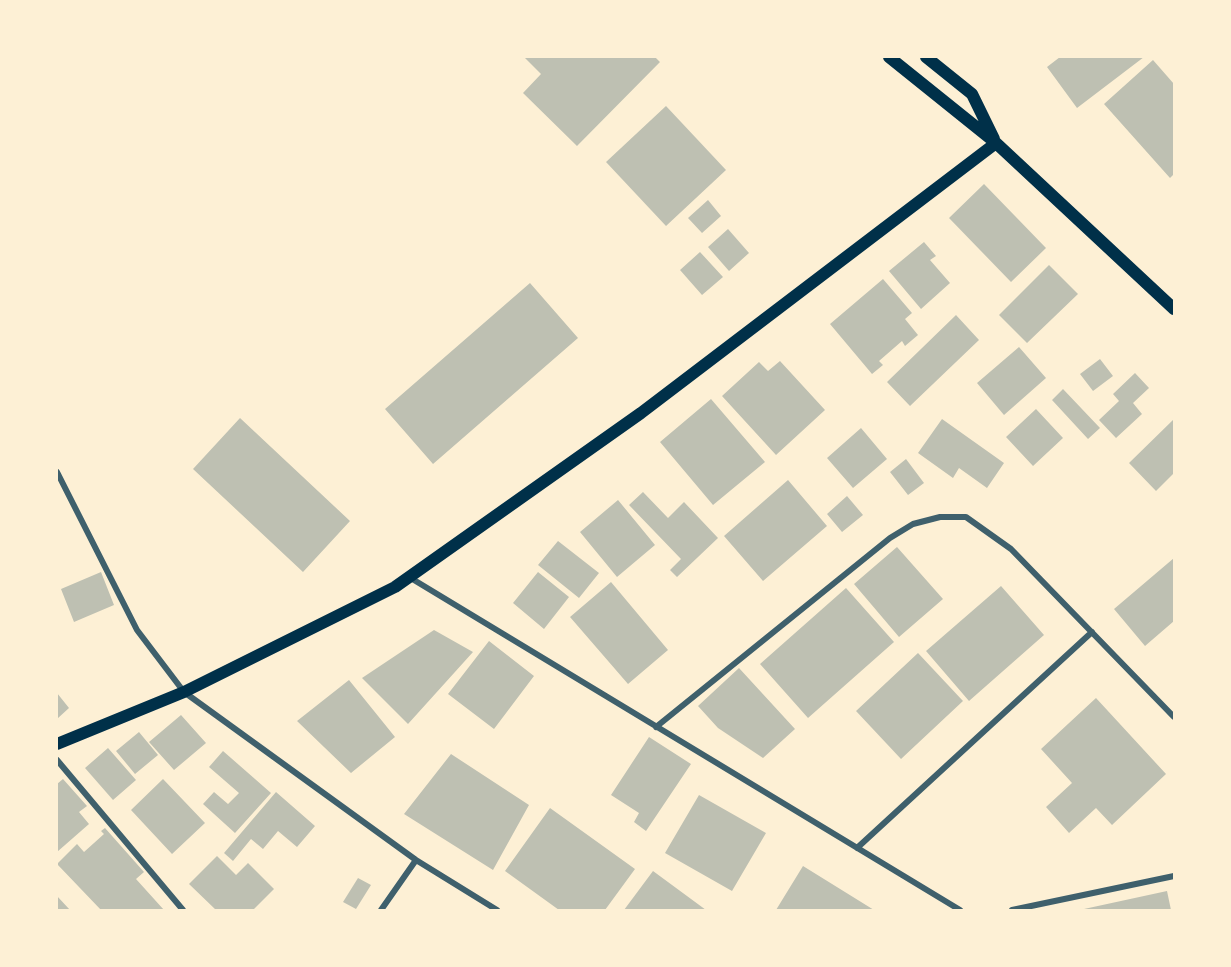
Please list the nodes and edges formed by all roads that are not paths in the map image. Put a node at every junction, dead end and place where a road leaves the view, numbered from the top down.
1 (889, 57) edge
2 (926, 57) edge
3 (996, 143) junction
4 (1174, 309) edge
5 (57, 472) edge
6 (410, 577) junction
7 (1092, 632) junction
8 (184, 692) junction
9 (1174, 717) edge
10 (656, 727) junction
11 (57, 744) edge
12 (57, 760) edge
13 (857, 848) junction
14 (416, 860) junction
15 (1174, 876) edge
16 (183, 910) edge
17 (381, 910) edge
18 (497, 910) edge
19 (960, 910) edge
20 (1012, 910) edge

1 - 3 main road
2 - 3 main road
3 - 4 main road
3 - 6 main road
5 - 8 street
6 - 8 main road
6 - 10 street
7 - 9 street
7 - 10 street
7 - 13 street
8 - 11 main road
8 - 14 street
10 - 13 street
12 - 16 street
13 - 19 street
14 - 17 street
14 - 18 street
15 - 20 street

